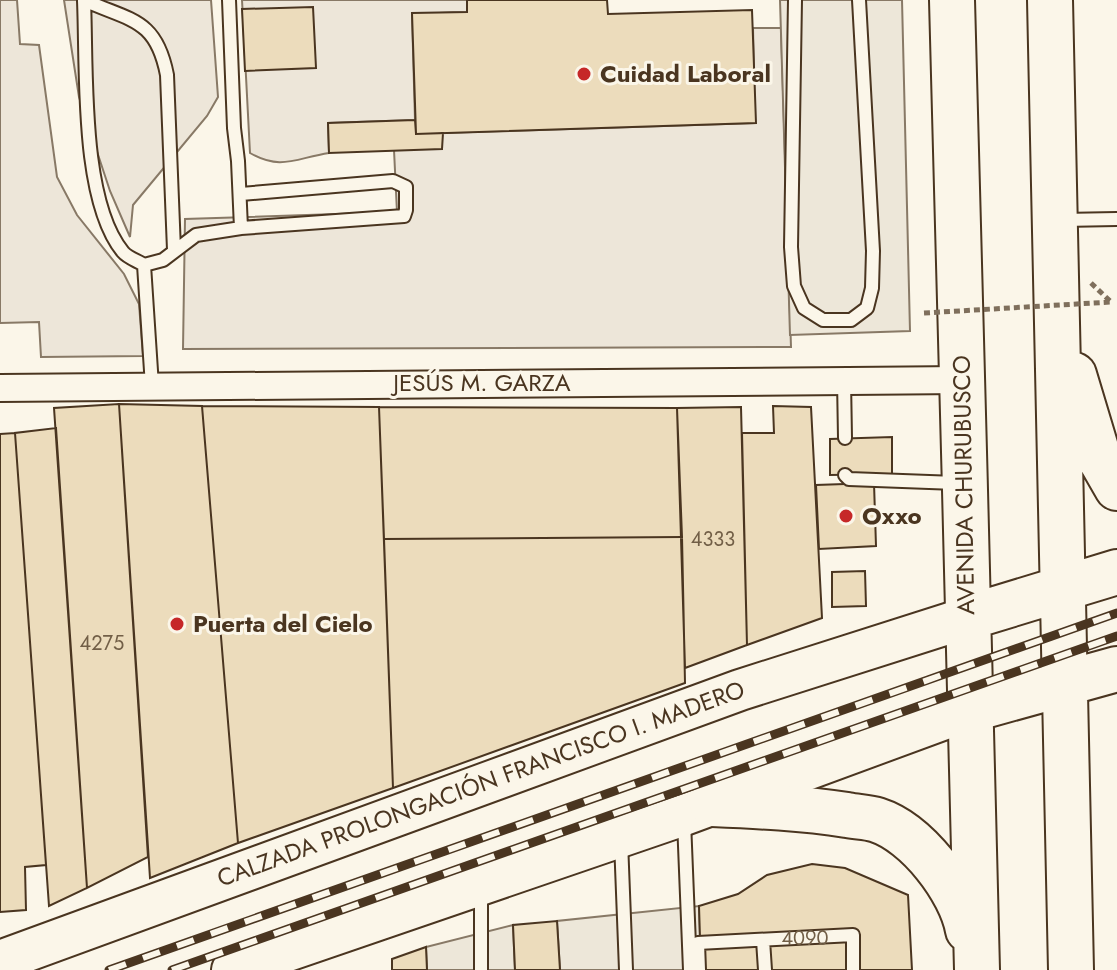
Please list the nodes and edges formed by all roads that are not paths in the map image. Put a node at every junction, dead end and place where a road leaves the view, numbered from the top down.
1 (84, 0) edge
2 (229, 0) edge
3 (795, 0) edge
4 (859, 0) edge
5 (952, 0) edge
6 (1050, 0) edge
7 (241, 194) junction
8 (1117, 219) edge
9 (1055, 220) junction
10 (241, 228) junction
11 (174, 250) junction
12 (144, 265) junction
13 (1058, 321) junction
14 (844, 380) junction
15 (963, 380) junction
16 (152, 386) junction
17 (0, 388) edge
18 (845, 438) dead end
19 (845, 475) dead end
20 (966, 484) junction
21 (1117, 488) edge
22 (1117, 572) edge
23 (1064, 590) junction
24 (966, 618) junction
25 (1117, 669) edge
26 (1066, 684) junction
27 (969, 710) junction
28 (698, 809) junction
29 (621, 835) junction
30 (481, 883) junction
31 (763, 940) junction
32 (0, 961) edge
33 (232, 970) edge
34 (481, 970) edge
35 (626, 970) edge
36 (690, 970) edge
37 (699, 970) edge
38 (765, 970) edge
39 (853, 970) edge
40 (976, 970) edge
41 (1071, 970) edge

1 - 11 lane
1 - 12 lane
2 - 7 lane
3 - 4 lane
5 - 15 highway, AVENIDA CHURUBUSCO
6 - 9 highway
7 - 10 lane
7 - 10 lane
8 - 9 lane
9 - 13 highway
10 - 11 lane
11 - 12 lane
12 - 16 lane
13 - 21 highway
13 - 23 highway
14 - 15 street, JESÚS M. GARZA
14 - 16 street, JESÚS M. GARZA
14 - 18 lane
15 - 20 highway, AVENIDA CHURUBUSCO
16 - 17 street, JESÚS M. GARZA
19 - 20 lane
20 - 24 highway, AVENIDA CHURUBUSCO
22 - 23 highway
23 - 24 highway
23 - 26 highway
24 - 27 highway, AVENIDA CHURUBUSCO
24 - 32 main road, CALZADA PROLONGACIÓN FRANCISCO I. MADERO
25 - 26 highway
26 - 27 highway
26 - 41 highway
27 - 28 main road
27 - 40 highway, AVENIDA CHURUBUSCO
28 - 29 main road
28 - 36 lane
28 - 40 highway
29 - 30 main road
29 - 35 lane
30 - 33 main road
30 - 34 lane
31 - 37 lane
31 - 38 lane
31 - 39 lane

